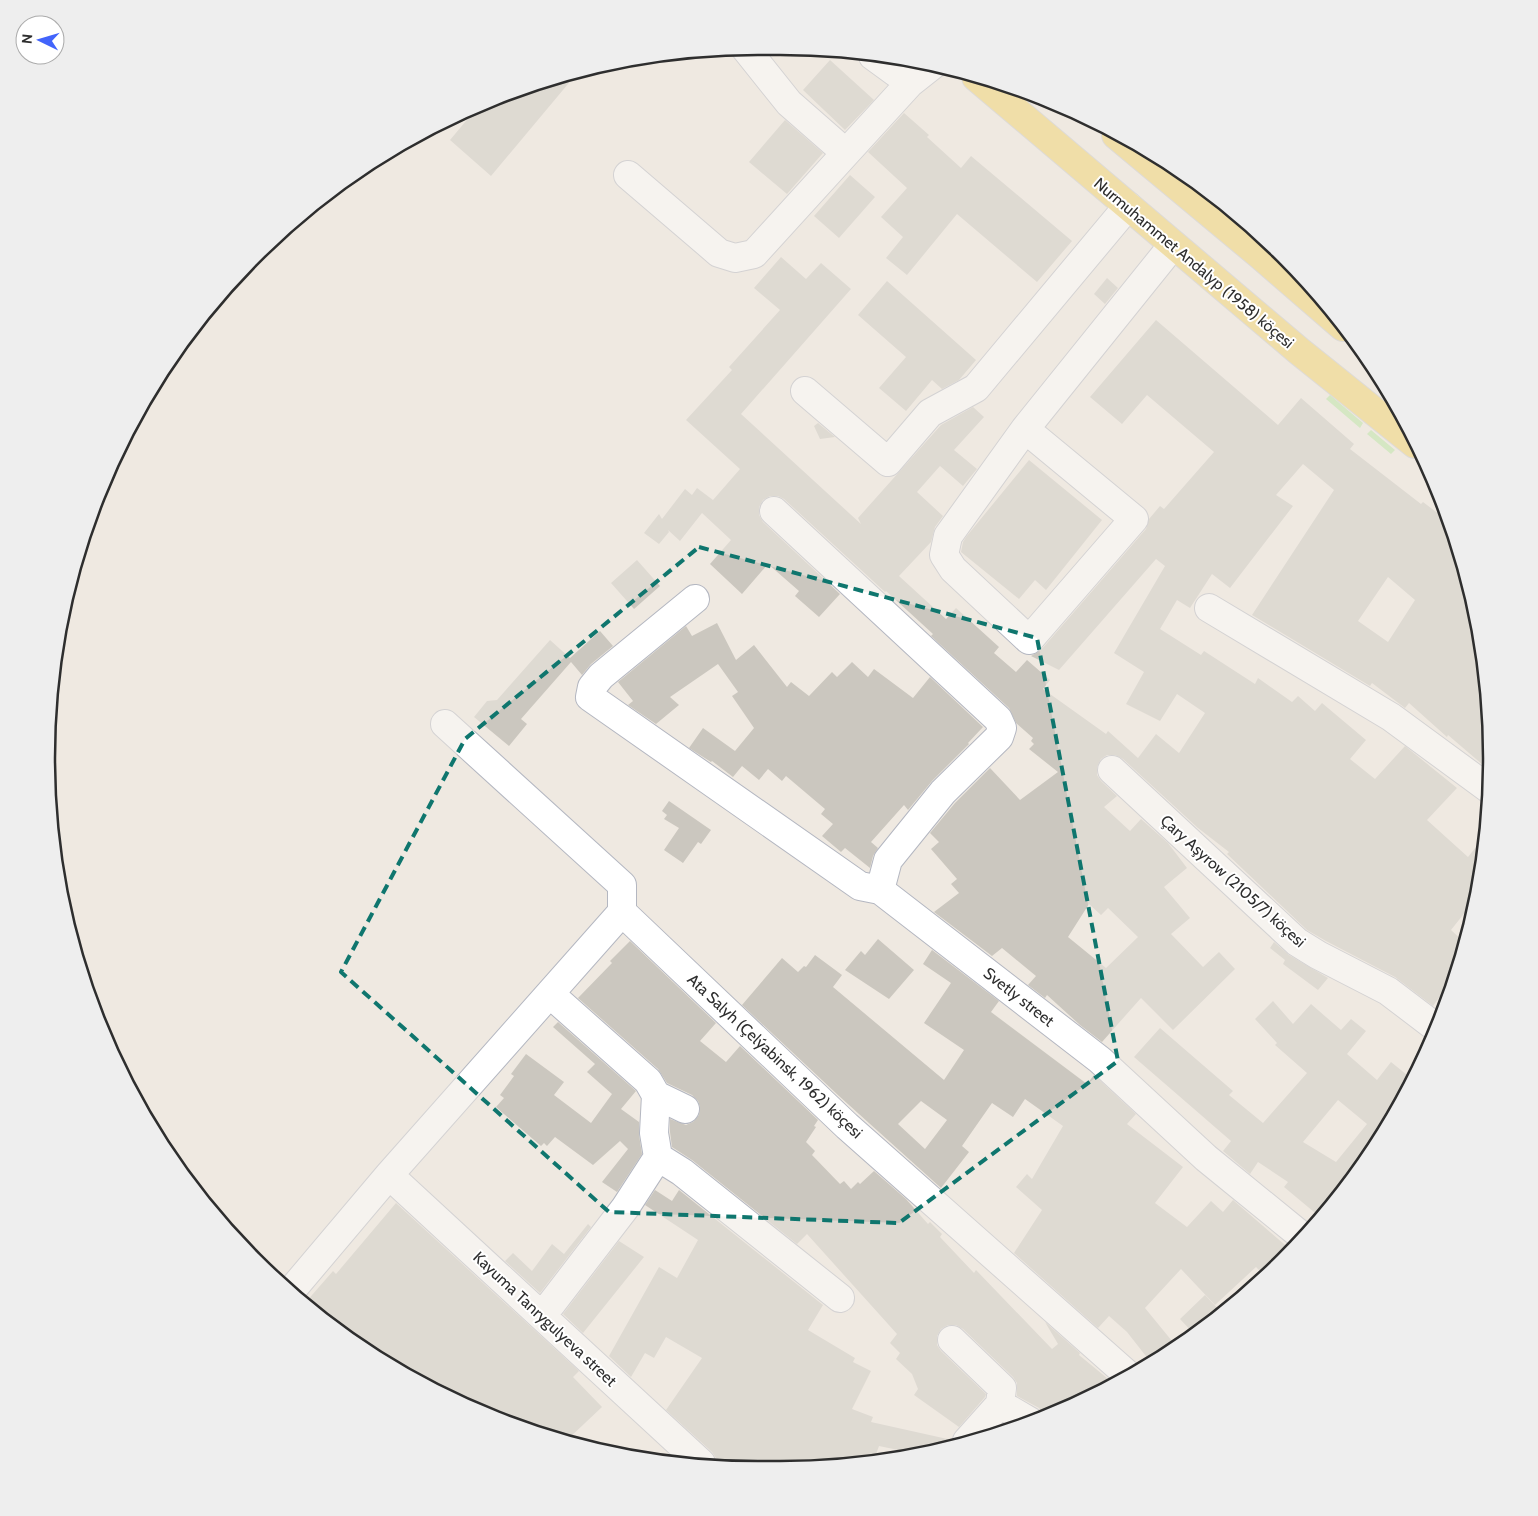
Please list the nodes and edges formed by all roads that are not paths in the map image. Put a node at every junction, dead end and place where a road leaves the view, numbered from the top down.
1 (751, 55) edge
2 (882, 63) edge
3 (925, 71) edge
4 (910, 83) junction
5 (987, 86) edge
6 (846, 153) junction
7 (1144, 156) edge
8 (628, 175) dead end
9 (1128, 206) junction
10 (1172, 245) junction
11 (1263, 248) edge
12 (805, 390) dead end
13 (1026, 429) junction
14 (1404, 435) edge
15 (774, 511) dead end
16 (695, 599) dead end
17 (1209, 608) dead end
18 (445, 724) dead end
19 (1112, 770) dead end
20 (1482, 784) edge
21 (880, 890) junction
22 (622, 912) junction
23 (550, 994) junction
24 (1430, 1023) edge
25 (656, 1095) junction
26 (686, 1108) dead end
27 (658, 1157) junction
28 (389, 1175) junction
29 (1298, 1233) edge
30 (294, 1287) edge
31 (840, 1298) dead end
32 (542, 1316) junction
33 (952, 1340) dead end
34 (1124, 1371) edge
35 (1000, 1404) junction
36 (1023, 1417) edge
37 (974, 1434) edge
38 (695, 1458) edge

1 - 6 street
2 - 4 street
3 - 4 street
4 - 6 street
5 - 9 main road, Nurmuhammet Andalyp (1958) köçesi
6 - 8 street
7 - 11 main road
9 - 10 main road, Nurmuhammet Andalyp (1958) köçesi
9 - 12 street
10 - 13 street
10 - 14 main road, Nurmuhammet Andalyp (1958) köçesi
13 - 13 street
15 - 21 street
16 - 21 street
17 - 20 street
18 - 22 street
19 - 24 street, Çary Aşyrow (2105/7) köçesi
21 - 29 street, Svetly street
22 - 23 street
22 - 34 street, Ata Salyh (Çelýabinsk, 1962) köçesi
23 - 25 street
23 - 28 street
25 - 26 street
25 - 27 street
27 - 31 street
27 - 32 street
28 - 30 street
28 - 32 street, Kayuma Tanrygulyeva street
32 - 38 street, Kayuma Tanrygulyeva street
33 - 35 street
35 - 36 street
35 - 37 street

